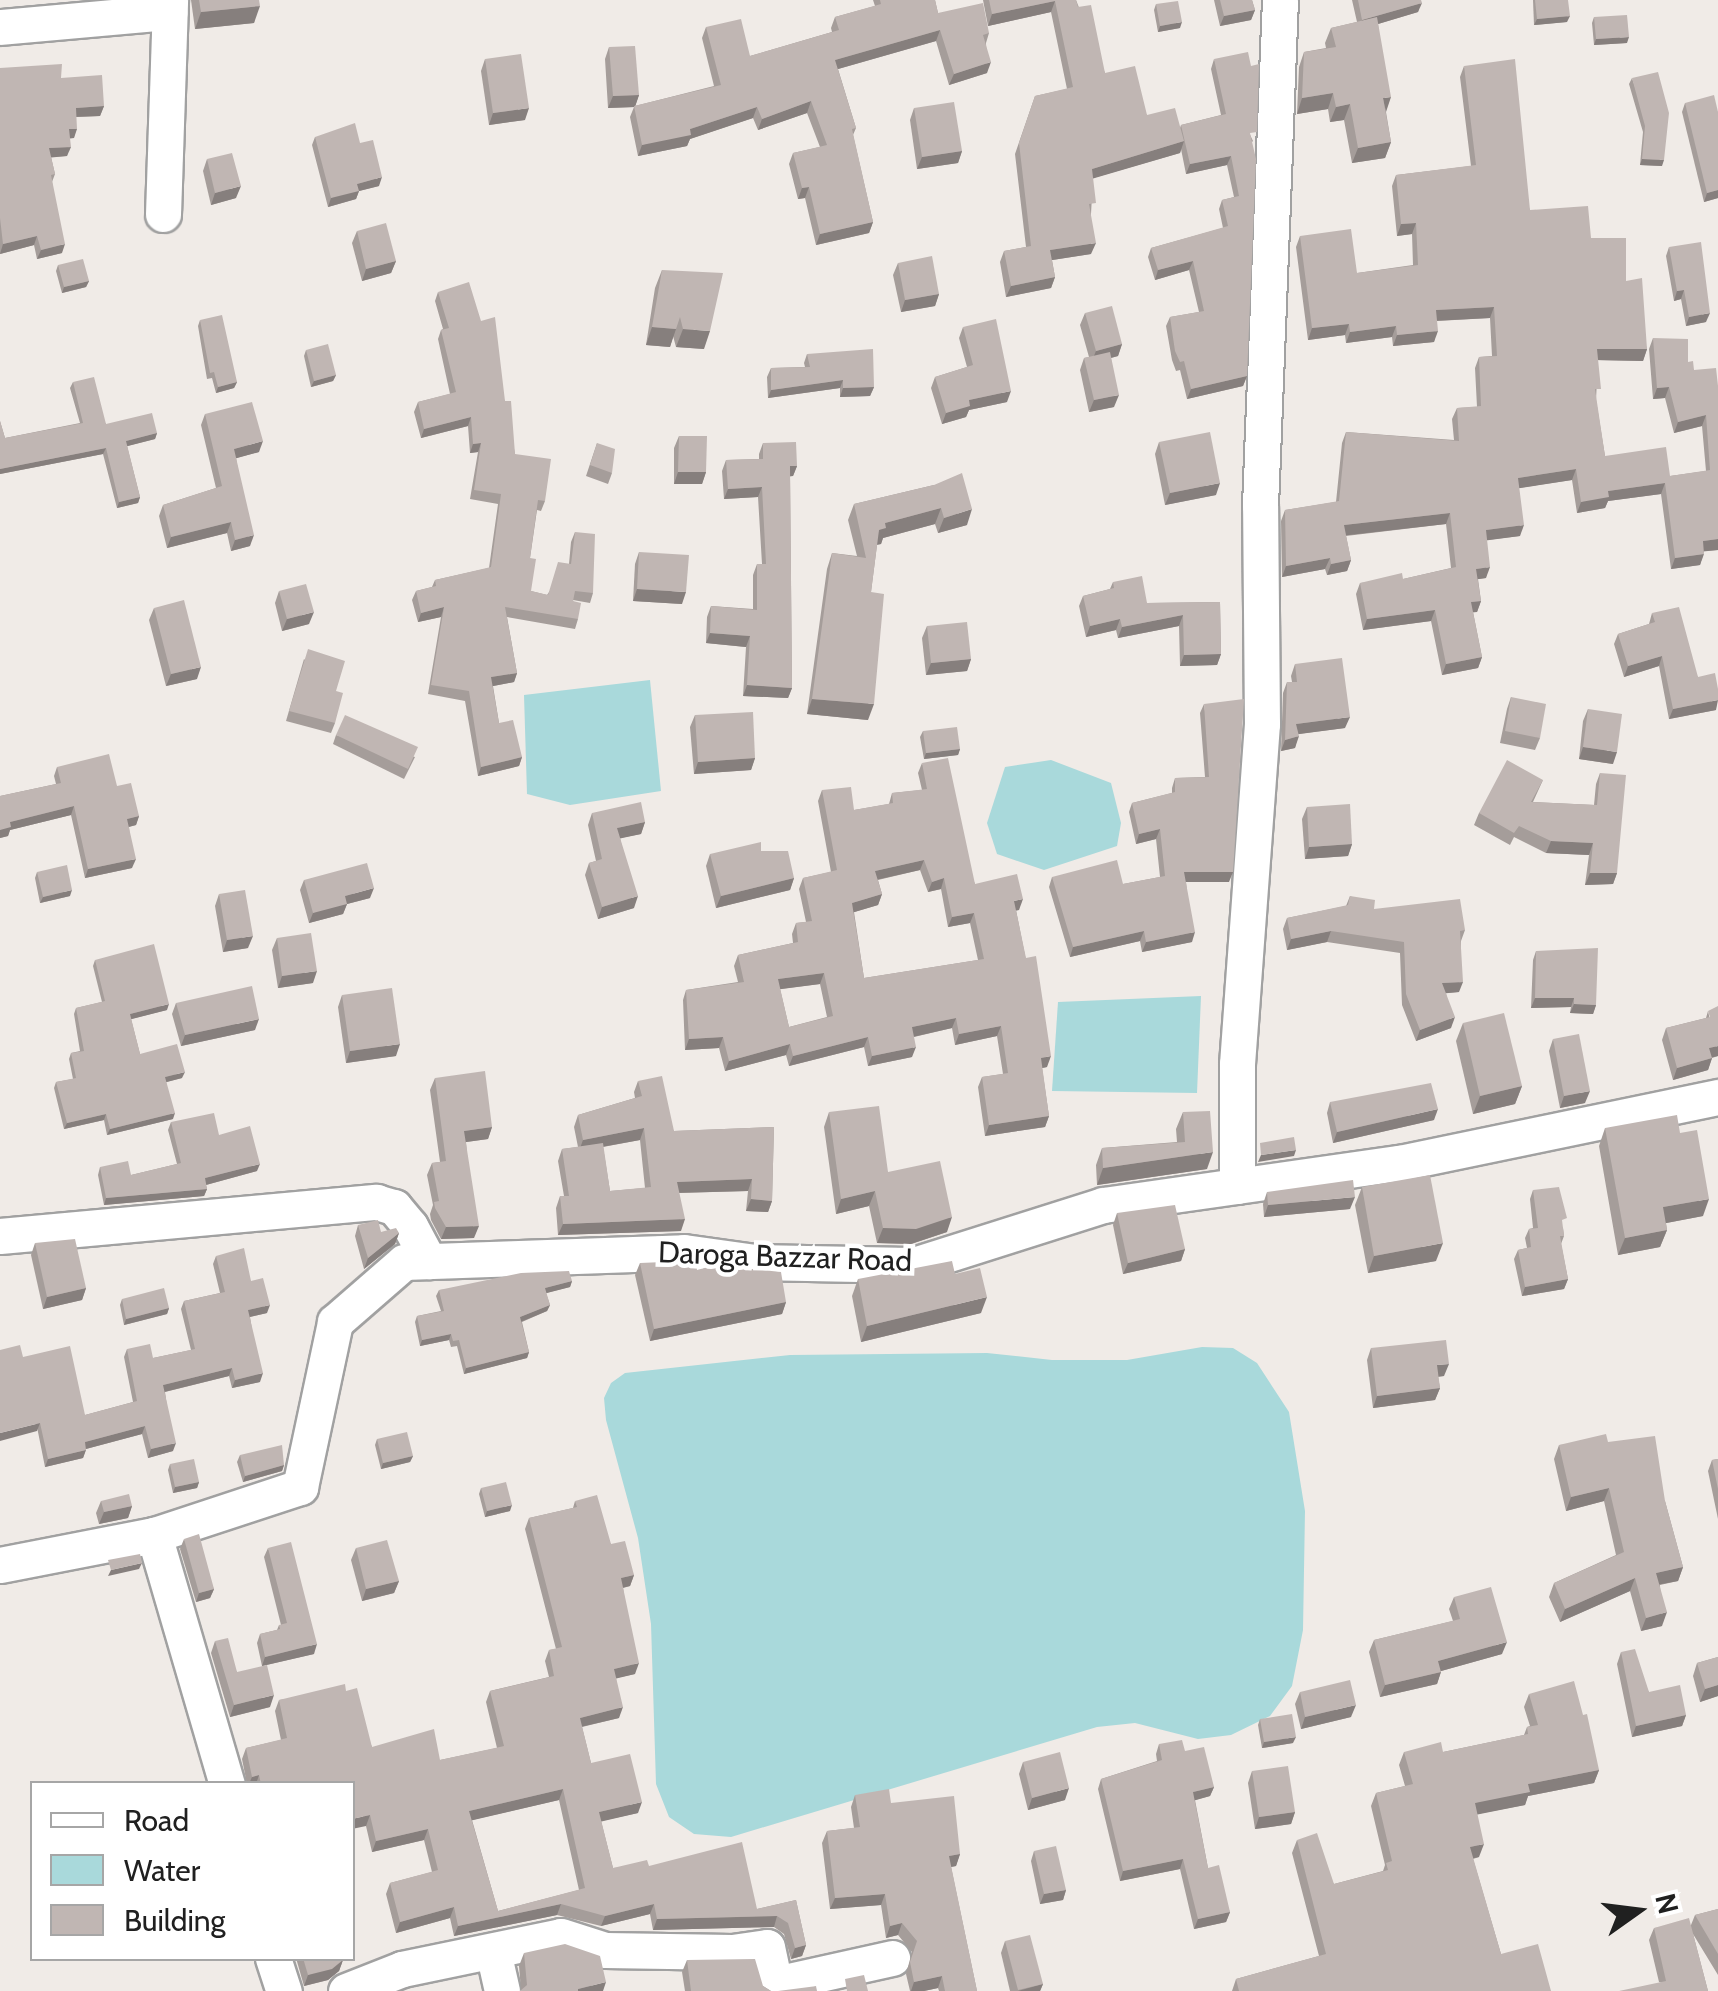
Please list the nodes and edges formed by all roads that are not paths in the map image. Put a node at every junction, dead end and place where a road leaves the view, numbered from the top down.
1 (1280, 0) edge
2 (170, 6) edge
3 (0, 27) edge
4 (163, 214) dead end
5 (1718, 1096) edge
6 (1237, 1186) junction
7 (0, 1236) edge
8 (429, 1261) junction
9 (154, 1535) junction
10 (0, 1566) edge
11 (227, 1781) edge
12 (494, 1950) junction
13 (892, 1958) dead end
14 (274, 1961) edge
15 (774, 1988) edge
16 (284, 1991) edge
17 (346, 1991) edge
18 (502, 1991) edge

1 - 6 street
2 - 3 street
2 - 4 street
5 - 6 street, Daroga Bazzar Road
6 - 8 street, Daroga Bazzar Road
7 - 8 street
8 - 9 street, Daroga Bazzar Road
9 - 10 street, Daroga Bazzar Road
9 - 11 street
12 - 15 street
12 - 17 street
12 - 18 street
13 - 15 street
14 - 16 street

